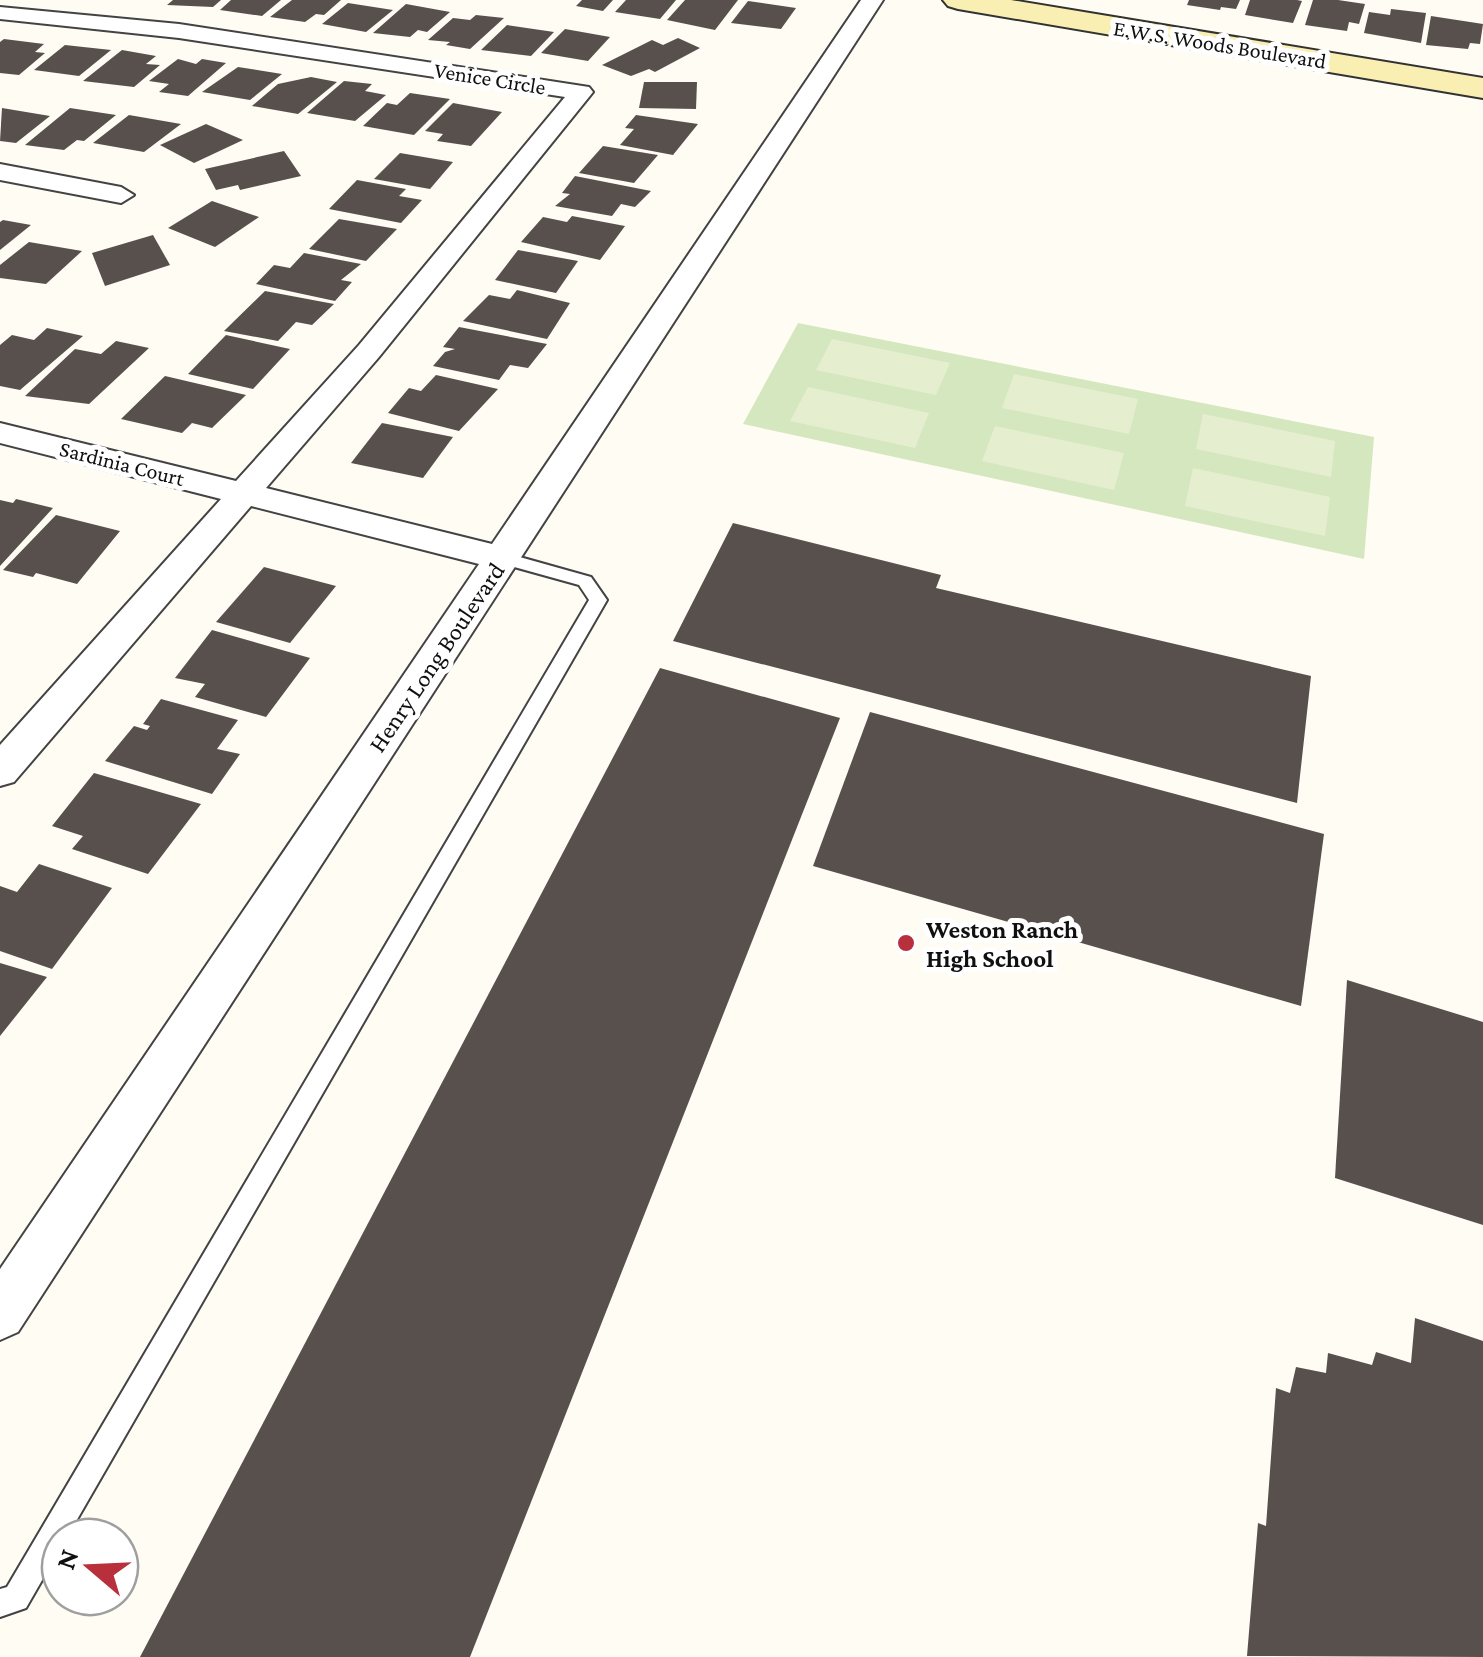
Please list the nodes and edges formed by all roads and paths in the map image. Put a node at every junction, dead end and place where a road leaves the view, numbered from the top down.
1 (872, 0) edge
2 (958, 0) edge
3 (0, 13) edge
4 (1483, 88) edge
5 (0, 172) edge
6 (122, 194) dead end
7 (0, 433) edge
8 (244, 492) junction
9 (502, 558) junction
10 (0, 771) edge
11 (0, 1314) edge
12 (0, 1604) edge

1 - 9 street, Henry Long Boulevard
2 - 4 street, E.W.S. Woods Boulevard
3 - 8 street, Venice Circle
5 - 6 street
7 - 8 street, Sardinia Court
8 - 9 street
8 - 10 street, Venice Circle
9 - 11 street, Henry Long Boulevard
9 - 12 lane

